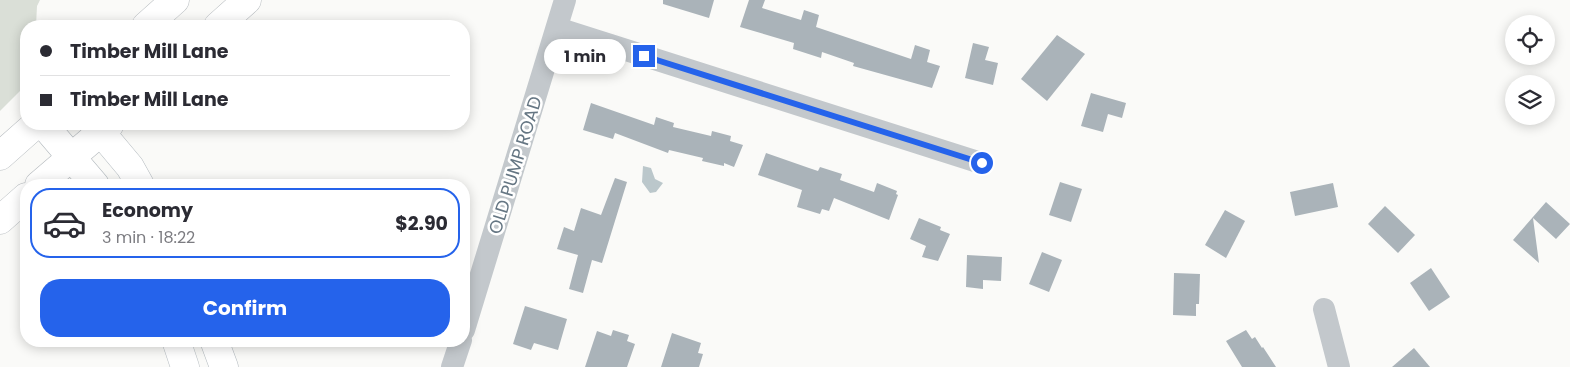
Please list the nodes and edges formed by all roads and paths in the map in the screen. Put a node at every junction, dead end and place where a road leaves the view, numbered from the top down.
1 (175, 0) edge
2 (247, 0) edge
3 (565, 0) edge
4 (153, 20) edge
5 (225, 20) edge
6 (557, 28) junction
7 (29, 130) edge
8 (48, 130) edge
9 (98, 130) edge
10 (105, 130) edge
11 (0, 156) edge
12 (71, 158) junction
13 (982, 163) dead end
14 (46, 179) edge
15 (90, 179) edge
16 (137, 179) edge
17 (20, 202) edge
18 (0, 220) edge
19 (1324, 309) dead end
20 (470, 311) edge
21 (178, 347) edge
22 (217, 347) edge
23 (459, 347) edge
24 (185, 367) edge
25 (224, 367) edge
26 (452, 367) edge
27 (1338, 367) edge

1 - 4 main road
2 - 5 main road
3 - 6 street, OLD PUMP ROAD
6 - 13 street
6 - 20 street, OLD PUMP ROAD
7 - 11 main road
8 - 12 main road
9 - 12 main road
10 - 16 main road
12 - 14 main road
12 - 15 main road
17 - 18 main road
19 - 27 street
21 - 24 main road
22 - 25 main road
23 - 26 street

